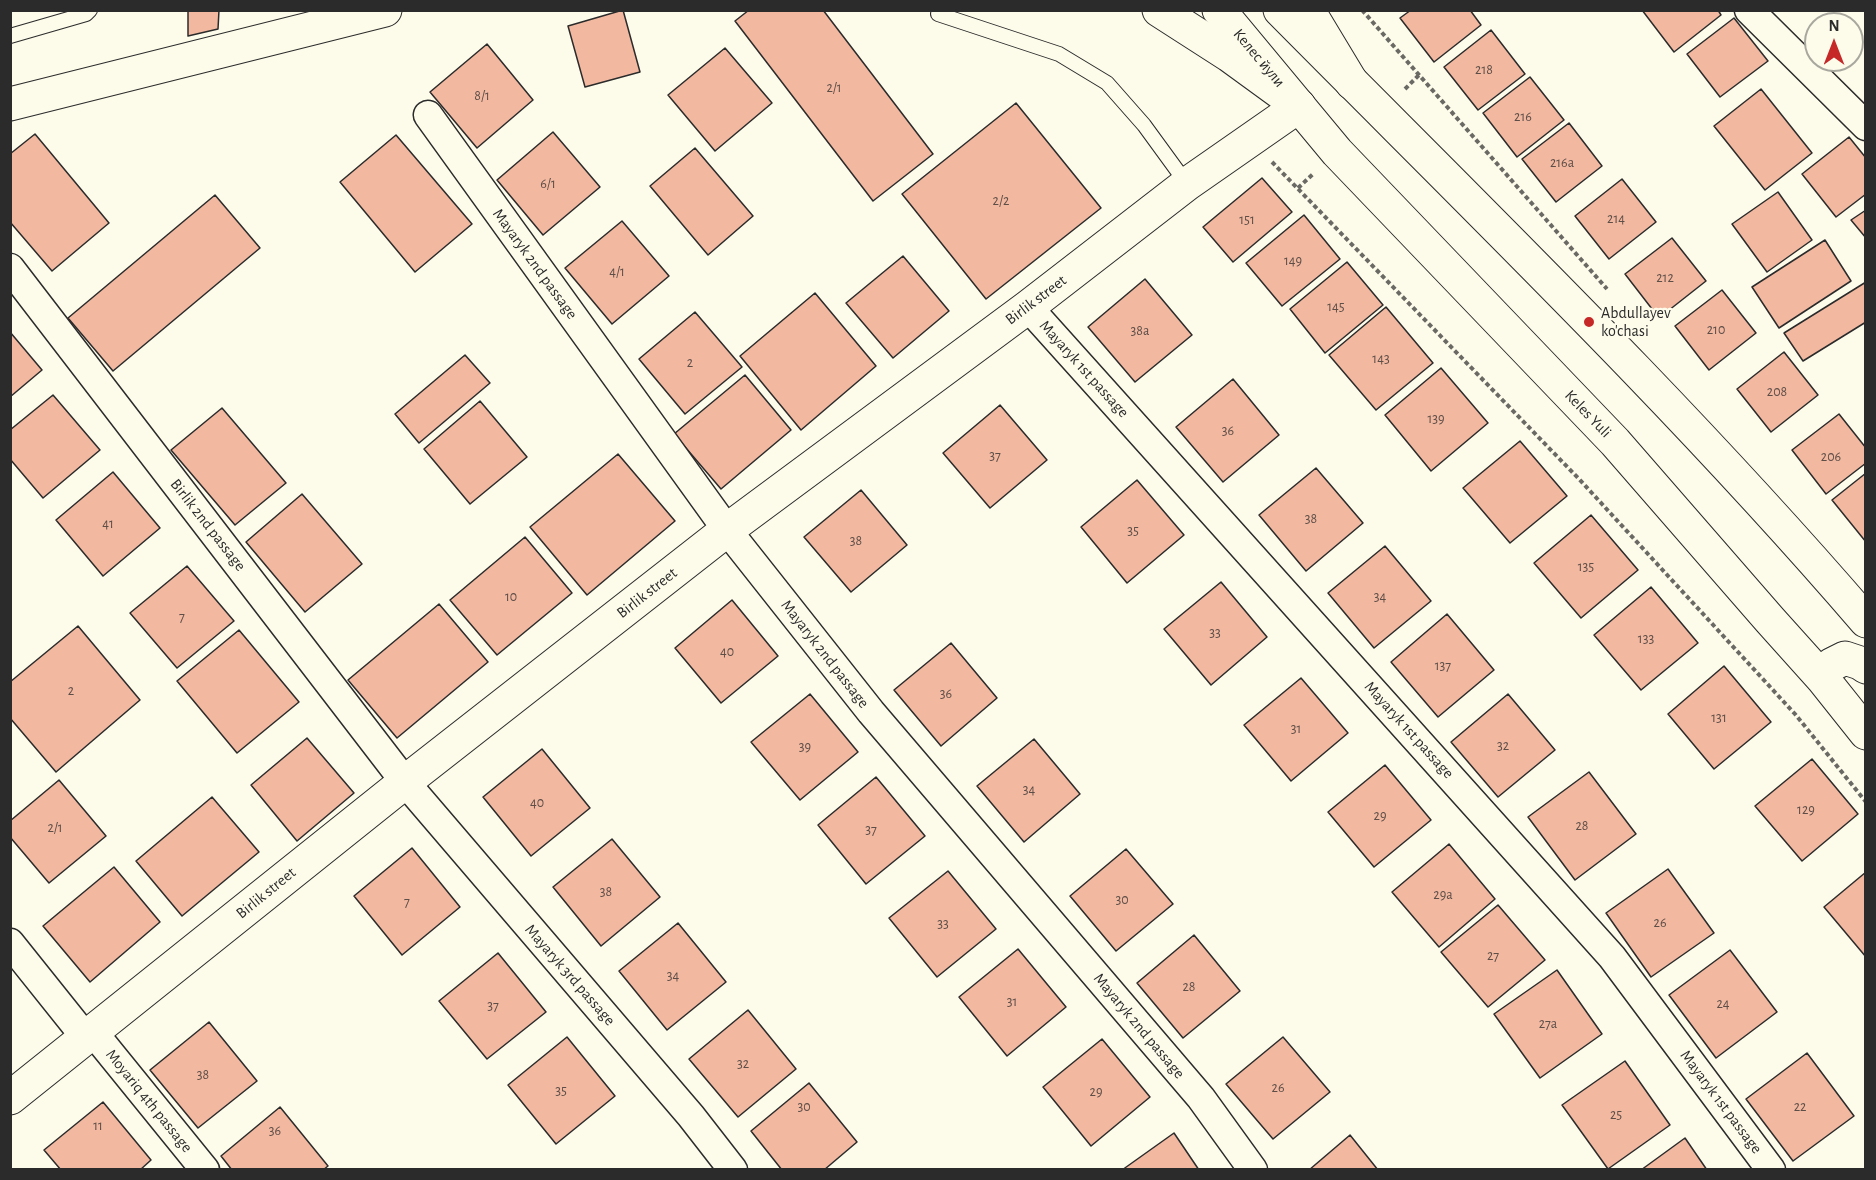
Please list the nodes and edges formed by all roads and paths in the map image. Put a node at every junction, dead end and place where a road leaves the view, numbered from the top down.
1 (90, 10) edge
2 (385, 10) edge
3 (1159, 10) edge
4 (1219, 10) edge
5 (1280, 10) edge
6 (1308, 10) edge
7 (1362, 10) edge
8 (1749, 10) edge
9 (938, 14) dead end
10 (10, 36) edge
11 (1419, 75) junction
12 (1352, 83) junction
13 (1400, 93) dead end
14 (10, 104) edge
15 (1299, 106) junction
16 (428, 115) dead end
17 (1866, 126) edge
18 (1250, 140) junction
19 (1316, 171) dead end
20 (1187, 184) junction
21 (1298, 188) junction
22 (10, 268) edge
23 (1608, 291) dead end
24 (1028, 307) junction
25 (727, 530) junction
26 (1866, 621) edge
27 (1866, 667) edge
28 (1823, 679) junction
29 (1866, 733) edge
30 (405, 782) junction
31 (1866, 802) edge
32 (10, 944) edge
33 (89, 1035) junction
34 (10, 1098) edge
35 (205, 1170) edge
36 (733, 1170) edge
37 (1254, 1170) edge
38 (1771, 1170) edge

1 - 10 lane
2 - 14 main road
3 - 15 main road
4 - 15 main road, Келес йули
5 - 12 main road
6 - 12 main road
7 - 11 path
8 - 17 street
9 - 20 lane
11 - 13 path
11 - 23 path
12 - 26 main road
15 - 18 main road, Birlik street
15 - 28 main road, Keles Yuli
16 - 25 street, Mayaryk 2nd passage
18 - 20 main road, Birlik street
18 - 21 path
19 - 21 path
20 - 24 main road, Birlik street
21 - 31 path
22 - 30 street, Birlik 2nd passage
24 - 25 main road, Birlik street
24 - 38 street, Mayaryk 1st passage
25 - 30 main road, Birlik street
25 - 37 street, Mayaryk 2nd passage
27 - 28 main road
28 - 29 main road, Keles Yuli
30 - 33 main road, Birlik street
30 - 36 street, Mayaryk 3rd passage
32 - 33 street, Moyariq 4th passage
33 - 34 main road, Birlik street
33 - 35 street, Moyariq 4th passage

